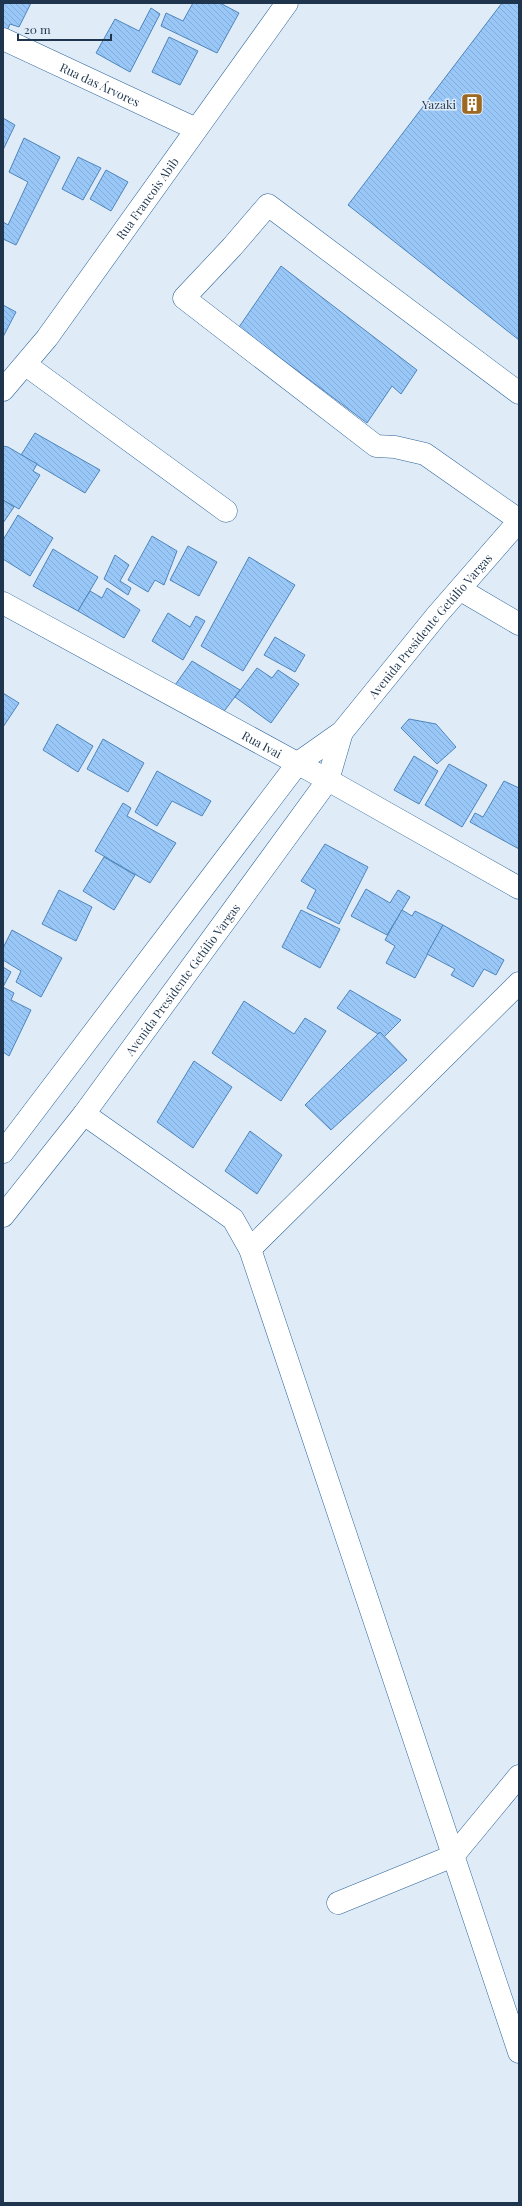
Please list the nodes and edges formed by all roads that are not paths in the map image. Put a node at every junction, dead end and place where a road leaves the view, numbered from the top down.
1 (287, 3) edge
2 (3, 39) edge
3 (196, 129) junction
4 (26, 365) junction
5 (3, 390) edge
6 (519, 393) edge
7 (226, 511) dead end
8 (519, 521) edge
9 (461, 590) junction
10 (3, 603) edge
11 (519, 624) edge
12 (342, 732) junction
13 (298, 763) junction
14 (328, 780) junction
15 (519, 888) edge
16 (519, 983) edge
17 (84, 1114) junction
18 (3, 1152) edge
19 (3, 1216) edge
20 (250, 1249) junction
21 (519, 1776) edge
22 (453, 1856) junction
23 (338, 1903) dead end
24 (519, 2052) edge

1 - 3 street, Rua Francois Abib
2 - 3 street, Rua das Árvores
3 - 4 street, Rua Francois Abib
4 - 5 street, Rua Francois Abib
4 - 7 street
6 - 8 street
8 - 9 street, Avenida Presidente Getúlio Vargas
9 - 11 street
9 - 12 street, Avenida Presidente Getúlio Vargas
10 - 13 street, Rua Ivai
12 - 13 street, Avenida Presidente Getúlio Vargas
12 - 14 street, Avenida Presidente Getúlio Vargas
13 - 14 street, Rua Ivai
13 - 18 street, Avenida Presidente Getúlio Vargas
14 - 15 street, Rua Ivai
14 - 17 street, Avenida Presidente Getúlio Vargas
16 - 20 street
17 - 19 street, Avenida Presidente Getúlio Vargas
17 - 20 street
20 - 22 street
21 - 22 street
22 - 23 street
22 - 24 street

